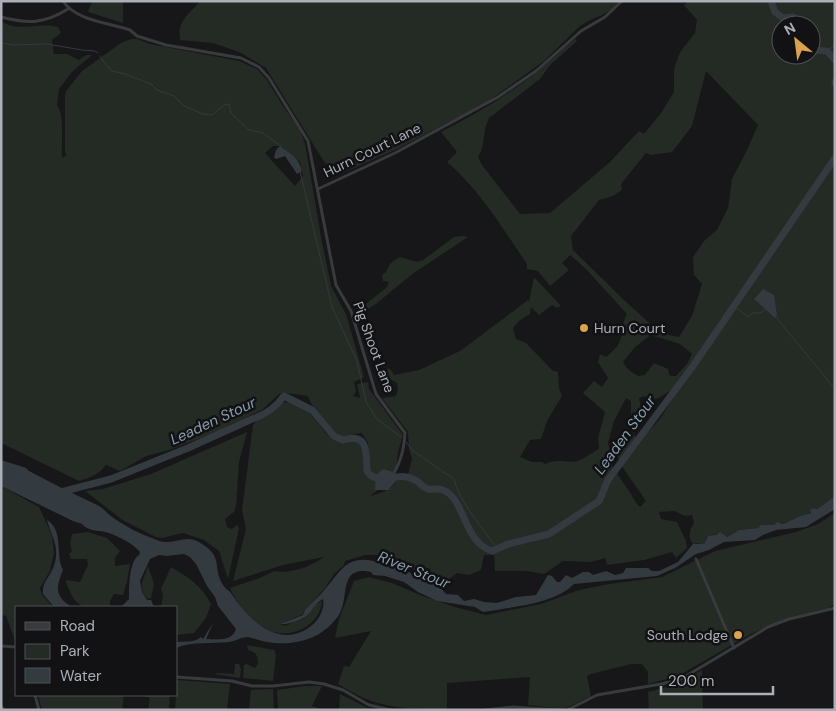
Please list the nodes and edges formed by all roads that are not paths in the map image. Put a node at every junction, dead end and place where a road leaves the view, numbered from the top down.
1 (64, 1) edge
2 (622, 1) edge
3 (68, 9) junction
4 (1, 17) edge
5 (318, 189) junction
6 (391, 477) dead end
7 (696, 558) dead end
8 (835, 608) edge
9 (1, 646) edge
10 (15, 647) edge
11 (734, 648) junction
12 (178, 677) edge
13 (35, 696) edge
14 (1, 706) edge
15 (499, 709) edge
16 (4, 710) edge
17 (39, 710) edge
18 (391, 710) edge
19 (485, 710) edge
20 (561, 710) edge
21 (567, 710) edge

1 - 3 street
2 - 5 street, Hurn Court Lane
3 - 4 street
3 - 5 street, Hurn Court Lane
5 - 6 street, Pig Shoot Lane
7 - 11 street
8 - 11 street
9 - 10 street
11 - 21 street
12 - 18 street
13 - 17 street
14 - 16 street
15 - 19 street
15 - 20 street

